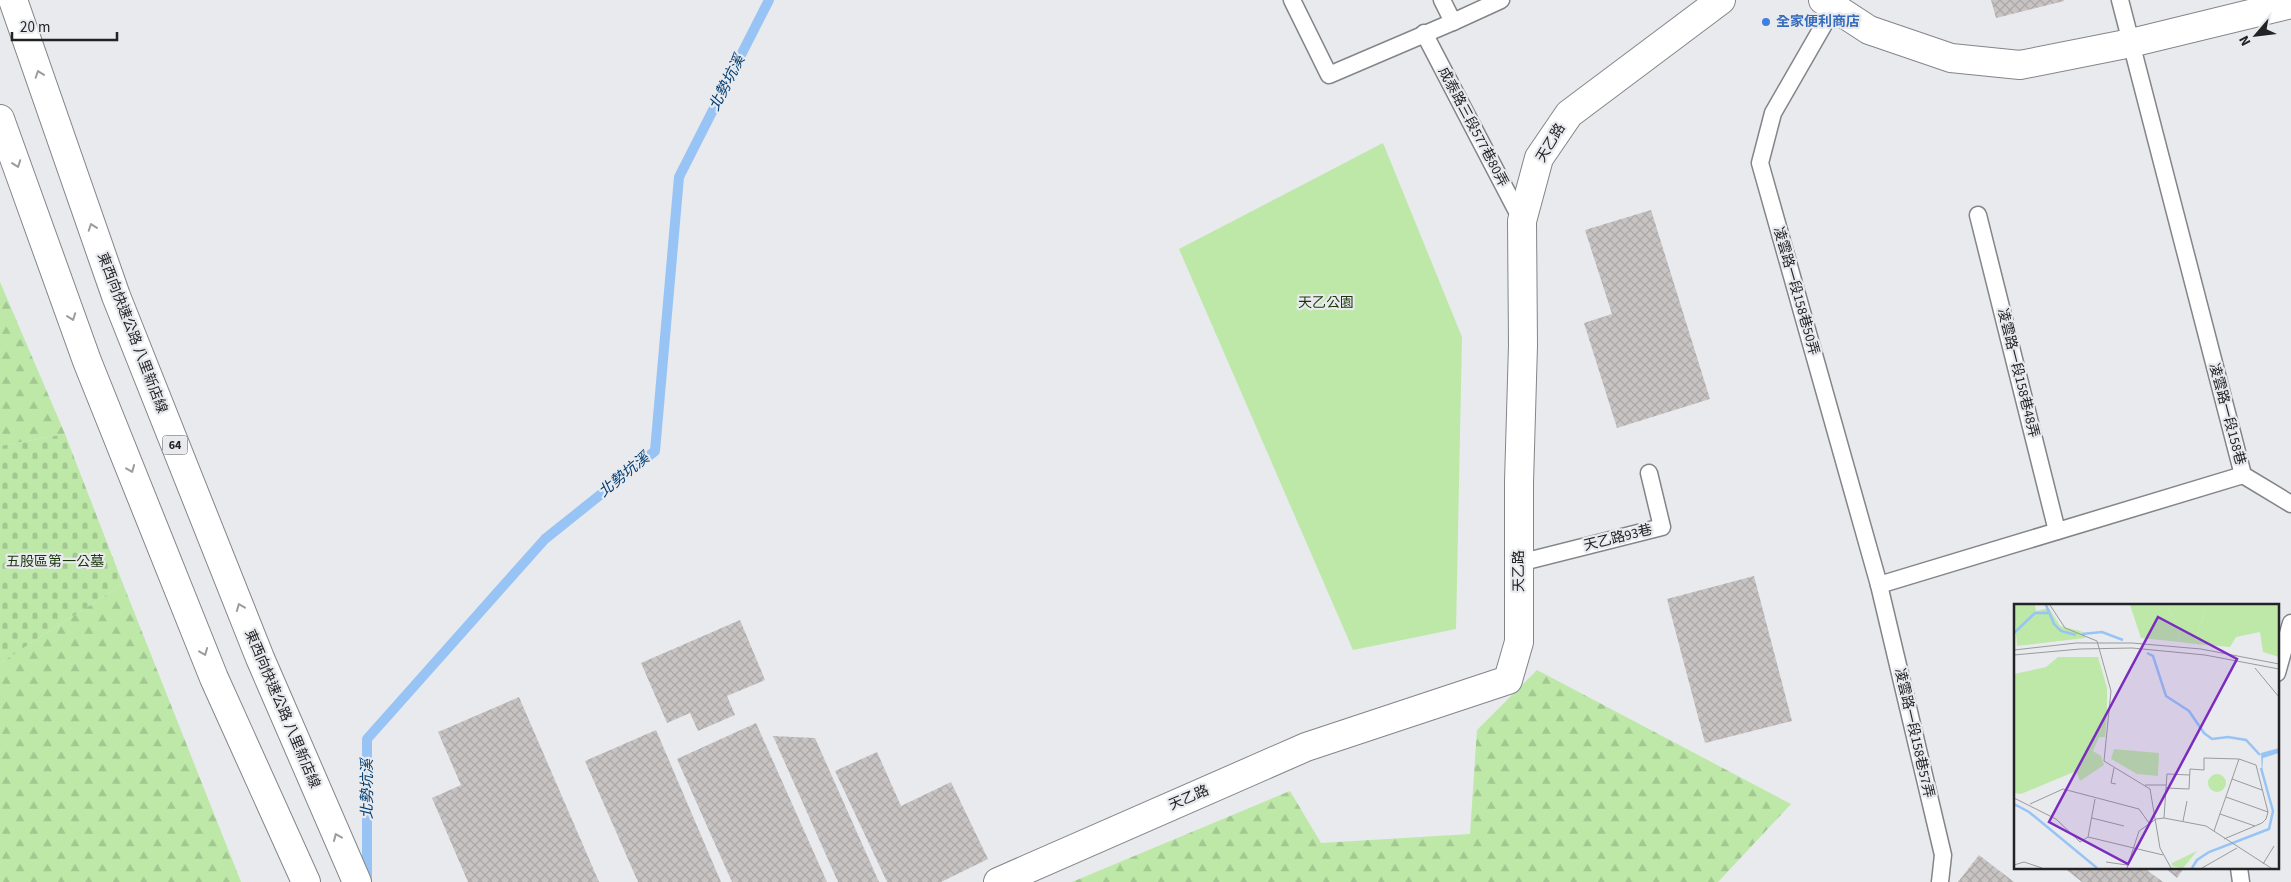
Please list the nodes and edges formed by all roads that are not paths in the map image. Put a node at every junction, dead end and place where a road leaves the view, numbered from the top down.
1 (13, 0) edge
2 (1292, 0) edge
3 (1442, 0) edge
4 (1501, 0) edge
5 (1721, 0) edge
6 (2120, 0) edge
7 (1828, 3) edge
8 (2291, 4) edge
9 (1453, 22) junction
10 (1424, 33) junction
11 (2131, 43) junction
12 (0, 119) edge
13 (1978, 215) dead end
14 (1522, 221) junction
15 (1649, 474) dead end
16 (2243, 475) junction
17 (2291, 504) edge
18 (2057, 531) junction
19 (1519, 563) junction
20 (1879, 586) junction
21 (2291, 623) edge
22 (2278, 669) edge
23 (306, 882) edge
24 (357, 882) edge
25 (998, 882) edge
26 (1940, 882) edge

24 -> 1 main road, 東西向快速公路 八里新店線 / 64
2 - 10 lane
3 - 9 lane
4 - 9 lane
5 - 14 main road, 天乙路
6 - 11 lane, 凌雲路一段158巷
7 - 11 main road
7 - 20 lane, 凌雲路一段158巷50弄
8 - 11 main road
9 - 10 lane
10 - 14 lane, 成泰路三段577巷80弄
11 - 16 lane, 凌雲路一段158巷
12 -> 23 main road
13 - 18 lane, 凌雲路一段158巷48弄
14 - 19 main road, 天乙路
15 - 19 lane, 天乙路93巷
16 - 17 lane
16 - 18 lane, 凌雲路一段158巷
18 - 20 lane, 凌雲路一段158巷
19 - 25 main road, 天乙路
20 - 26 lane, 凌雲路一段158巷57弄
21 - 22 lane

